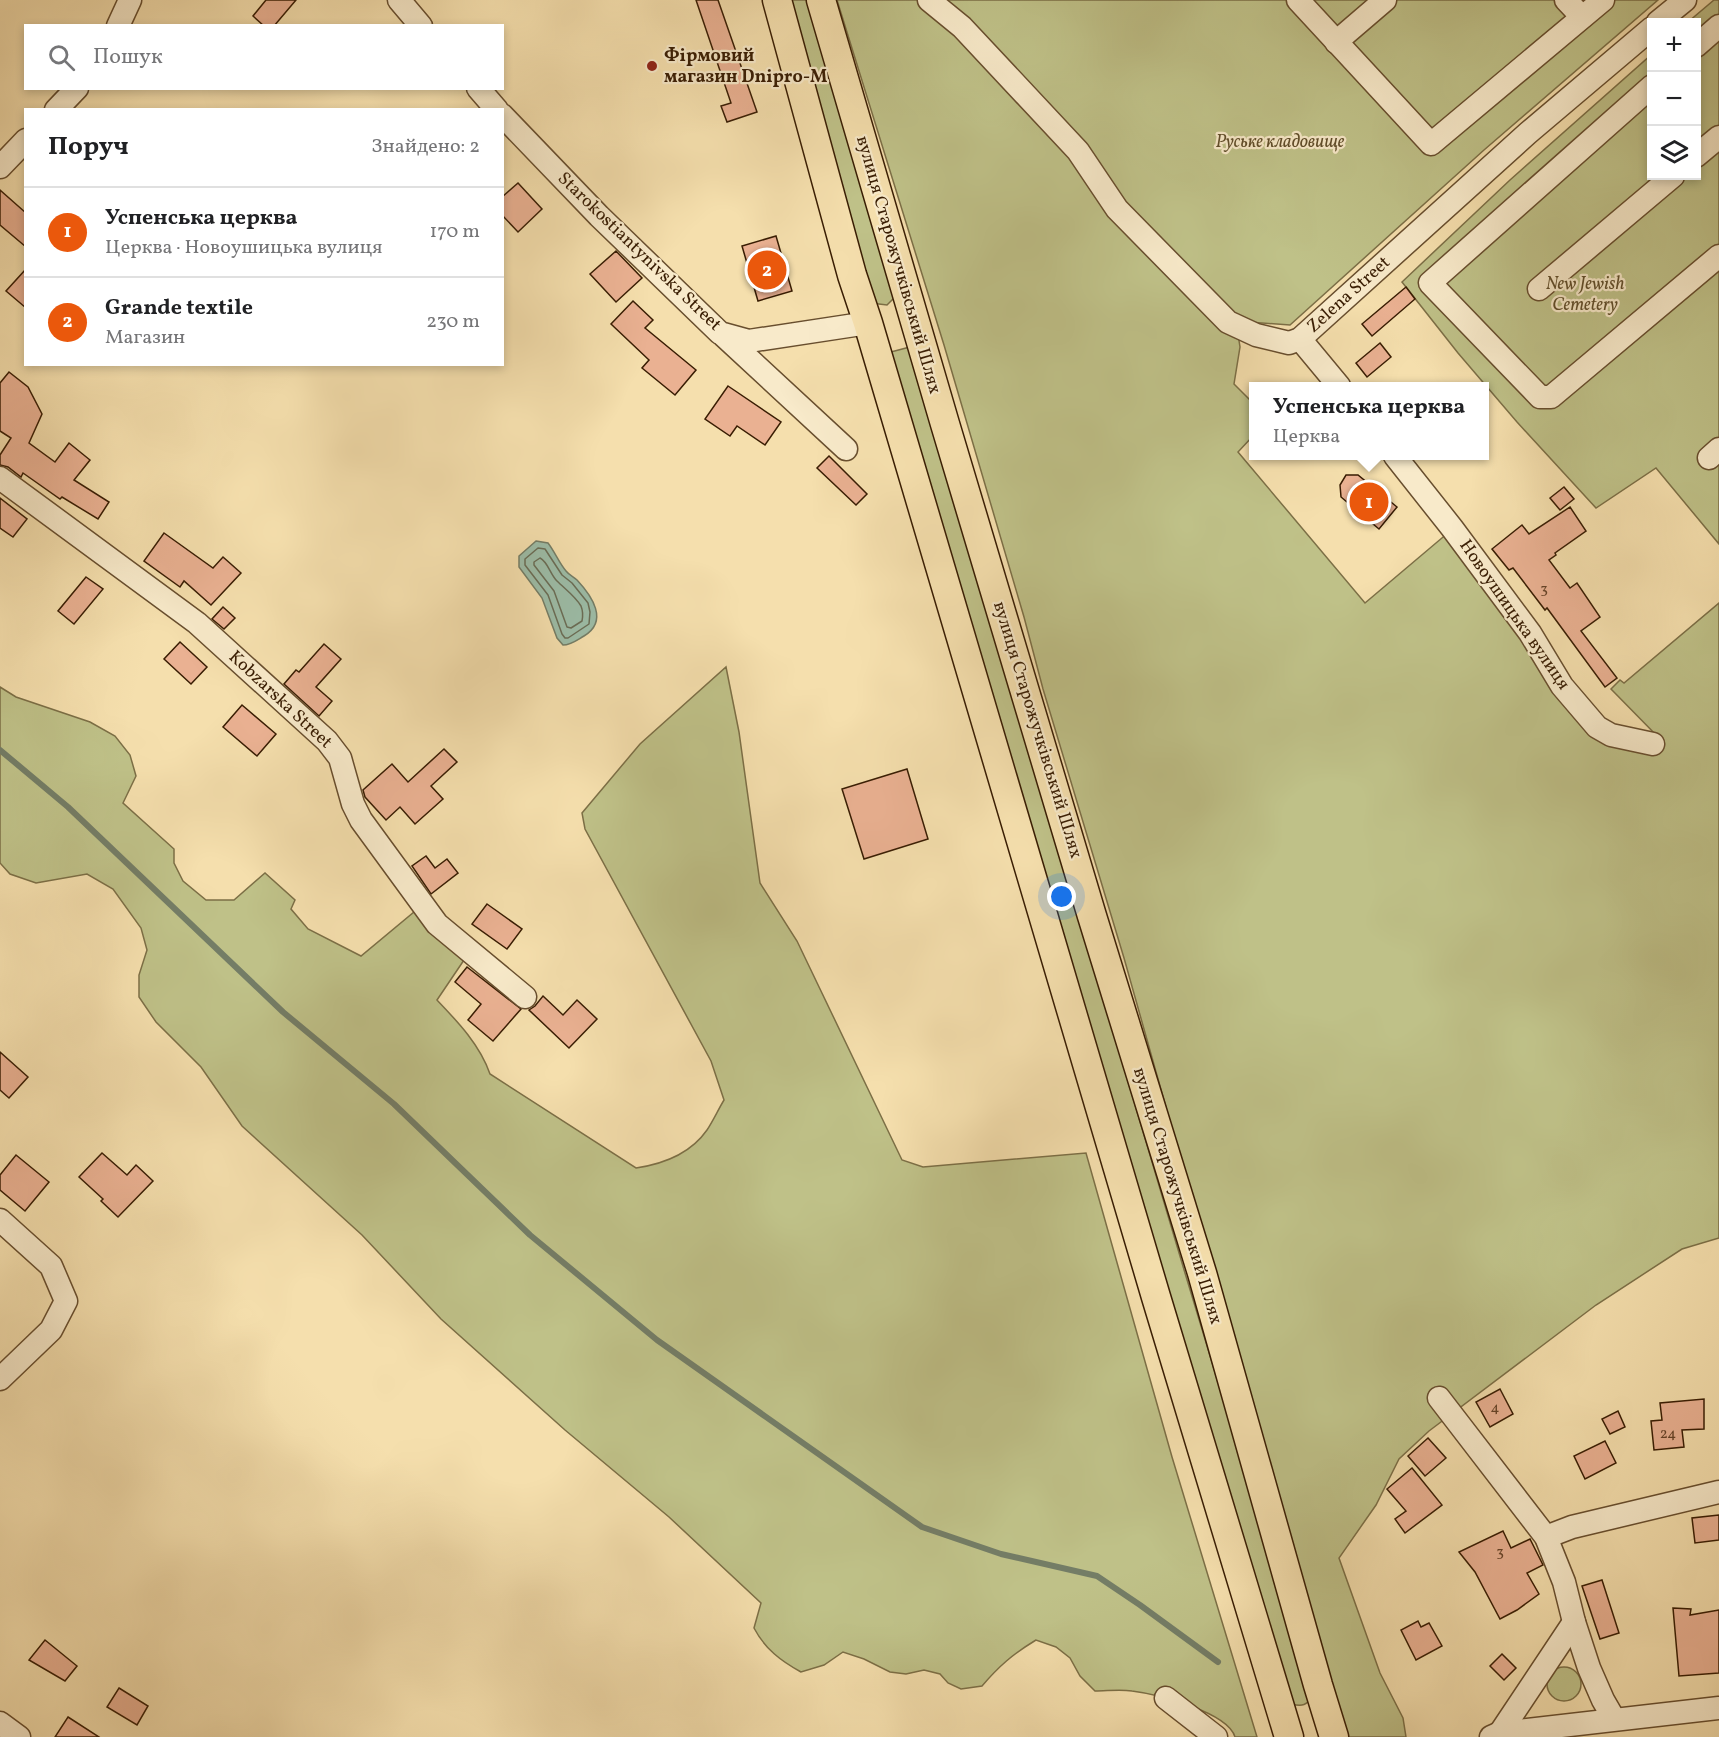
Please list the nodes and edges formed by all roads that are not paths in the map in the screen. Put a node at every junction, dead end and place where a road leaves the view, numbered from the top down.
1 (130, 0) edge
2 (399, 0) edge
3 (777, 0) edge
4 (821, 0) edge
5 (929, 0) edge
6 (1298, 0) edge
7 (1385, 0) edge
8 (1566, 0) edge
9 (1603, 0) edge
10 (1685, 0) edge
11 (1582, 17) junction
12 (1663, 18) edge
13 (119, 24) edge
14 (419, 24) edge
15 (1719, 26) edge
16 (1647, 32) edge
17 (1336, 42) junction
18 (1701, 42) edge
19 (75, 90) edge
20 (480, 90) edge
21 (1647, 90) edge
22 (58, 108) edge
23 (495, 108) edge
24 (504, 117) edge
25 (1719, 136) edge
26 (24, 142) edge
27 (1701, 152) edge
28 (0, 167) edge
29 (1668, 180) edge
30 (1719, 256) edge
31 (1539, 289) dead end
32 (915, 321) junction
33 (868, 323) junction
34 (720, 333) junction
35 (1300, 339) junction
36 (1336, 382) edge
37 (846, 449) dead end
38 (1398, 460) edge
39 (0, 478) edge
40 (1653, 744) dead end
41 (525, 997) dead end
42 (0, 1220) edge
43 (0, 1379) edge
44 (1439, 1398) dead end
45 (1719, 1492) edge
46 (1546, 1537) junction
47 (1574, 1622) junction
48 (1166, 1698) dead end
49 (1719, 1708) edge
50 (1614, 1719) junction
51 (0, 1723) edge
52 (1498, 1736) edge
53 (19, 1737) edge
54 (1216, 1737) edge
55 (1289, 1737) edge
56 (1334, 1737) edge

1 - 13 street
2 - 14 street
3 - 33 main road
4 - 32 main road, вулиця Старожучківський Шлях
5 - 35 street, Zelena Street
6 - 17 street
7 - 17 street
8 - 11 street
9 - 11 street
10 - 12 street
11 - 17 street
15 - 18 street
16 - 35 street, Zelena Street
19 - 22 street
20 - 23 street
21 - 30 street
24 - 34 street, Starokostiantynivska Street
25 - 27 street
26 - 28 street
29 - 31 street
32 - 33 main road
32 - 56 main road, вулиця Старожучківський Шлях
33 - 34 street, Starokostiantynivska Street
33 - 55 main road
34 - 37 street
35 - 36 street
38 - 40 street, Новоушицька вулиця
39 - 41 street, Kobzarska Street
42 - 43 street
44 - 46 street
45 - 46 street
46 - 47 street
47 - 50 street
47 - 52 street
48 - 54 street
49 - 50 street
50 - 52 street
51 - 53 street

